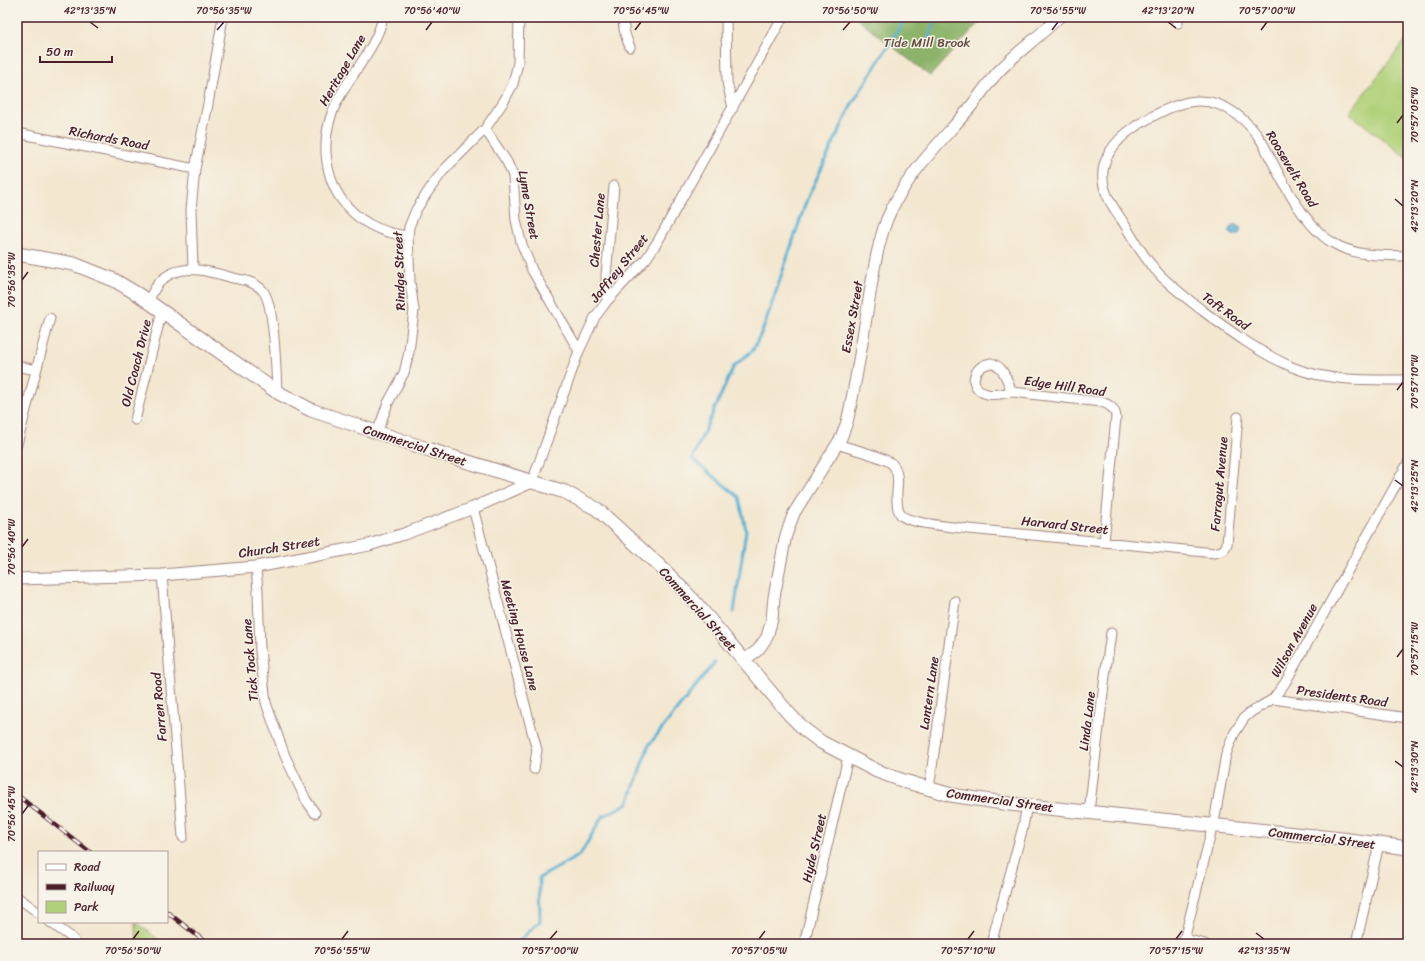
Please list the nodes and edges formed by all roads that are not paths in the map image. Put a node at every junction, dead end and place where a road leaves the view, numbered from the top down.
1 (223, 17) edge
2 (383, 17) edge
3 (519, 17) edge
4 (623, 17) edge
5 (726, 17) edge
6 (783, 17) edge
7 (1059, 17) edge
8 (630, 47) dead end
9 (733, 108) junction
10 (485, 128) junction
11 (17, 133) edge
12 (1105, 161) joint
13 (195, 169) junction
14 (614, 186) dead end
15 (408, 236) junction
16 (17, 247) edge
17 (17, 254) edge
18 (1408, 256) edge
19 (33, 257) junction
20 (17, 262) edge
21 (193, 268) junction
22 (607, 301) junction
23 (148, 302) junction
24 (162, 311) junction
25 (50, 318) dead end
26 (579, 351) junction
27 (17, 366) edge
28 (36, 370) junction
29 (1408, 380) edge
30 (277, 392) junction
31 (1012, 392) dead end
32 (1238, 417) dead end
33 (135, 420) dead end
34 (377, 433) junction
35 (17, 444) edge
36 (837, 444) junction
37 (1408, 463) edge
38 (532, 482) junction
39 (473, 508) junction
40 (1104, 542) junction
41 (1222, 551) joint
42 (256, 567) junction
43 (162, 575) junction
44 (17, 579) edge
45 (955, 601) dead end
46 (1112, 633) dead end
47 (744, 660) junction
48 (1273, 699) junction
49 (1407, 717) edge
50 (848, 757) junction
51 (534, 769) dead end
52 (929, 789) junction
53 (1027, 805) junction
54 (1089, 812) junction
55 (316, 813) dead end
56 (1213, 826) junction
57 (183, 837) dead end
58 (1379, 844) junction
59 (1408, 848) edge
60 (17, 897) edge
61 (38, 912) edge
62 (51, 923) edge
63 (1184, 941) edge
64 (76, 944) edge
65 (804, 944) edge
66 (991, 944) edge
67 (1205, 944) edge
68 (1356, 944) edge

1 - 13 street
2 - 15 street, Heritage Lane
3 - 10 street, Rindge Street
4 - 8 street
5 - 9 street
6 - 9 street, Jaffrey Street
7 - 36 street, Essex Street
9 - 22 street, Jaffrey Street
10 - 15 street, Rindge Street
10 - 26 street, Lyme Street
11 - 13 street, Richards Road
12 - 18 street, Roosevelt Road
12 - 29 street, Taft Road
13 - 21 street
14 - 22 street, Chester Lane
15 - 34 street, Rindge Street
16 - 19 main road
17 - 19 main road, Commercial Street
19 - 20 main road
19 - 23 main road, Commercial Street
21 - 23 street
21 - 30 street
22 - 26 street, Jaffrey Street
23 - 24 main road, Commercial Street
24 - 30 main road, Commercial Street
24 - 33 street, Old Coach Drive
25 - 28 street
26 - 38 street, Jaffrey Street
27 - 28 street
28 - 35 street
30 - 34 main road, Commercial Street
31 - 40 street, Edge Hill Road
32 - 41 street, Farragut Avenue
34 - 38 main road, Commercial Street
36 - 40 street, Harvard Street
36 - 47 street, Essex Street
37 - 48 street, Wilson Avenue
38 - 39 street, Church Street
38 - 47 main road, Commercial Street
39 - 42 street, Church Street
39 - 51 street, Meeting House Lane
40 - 41 street, Harvard Street
42 - 43 street, Church Street
42 - 55 street, Tick Tock Lane
43 - 44 street, Church Street
43 - 57 street, Farren Road
45 - 52 street, Lantern Lane
46 - 54 street, Linda Lane
47 - 50 main road, Commercial Street
48 - 49 street, Presidents Road
48 - 56 street, Wilson Avenue
50 - 52 main road, Commercial Street
50 - 65 street, Hyde Street
52 - 53 main road, Commercial Street
53 - 54 main road, Commercial Street
53 - 66 street
54 - 56 main road, Commercial Street
56 - 58 main road, Commercial Street
56 - 63 street, Wilson Avenue
58 - 59 main road, Commercial Street
58 - 68 street
60 - 61 street
62 - 64 street
63 - 67 street

